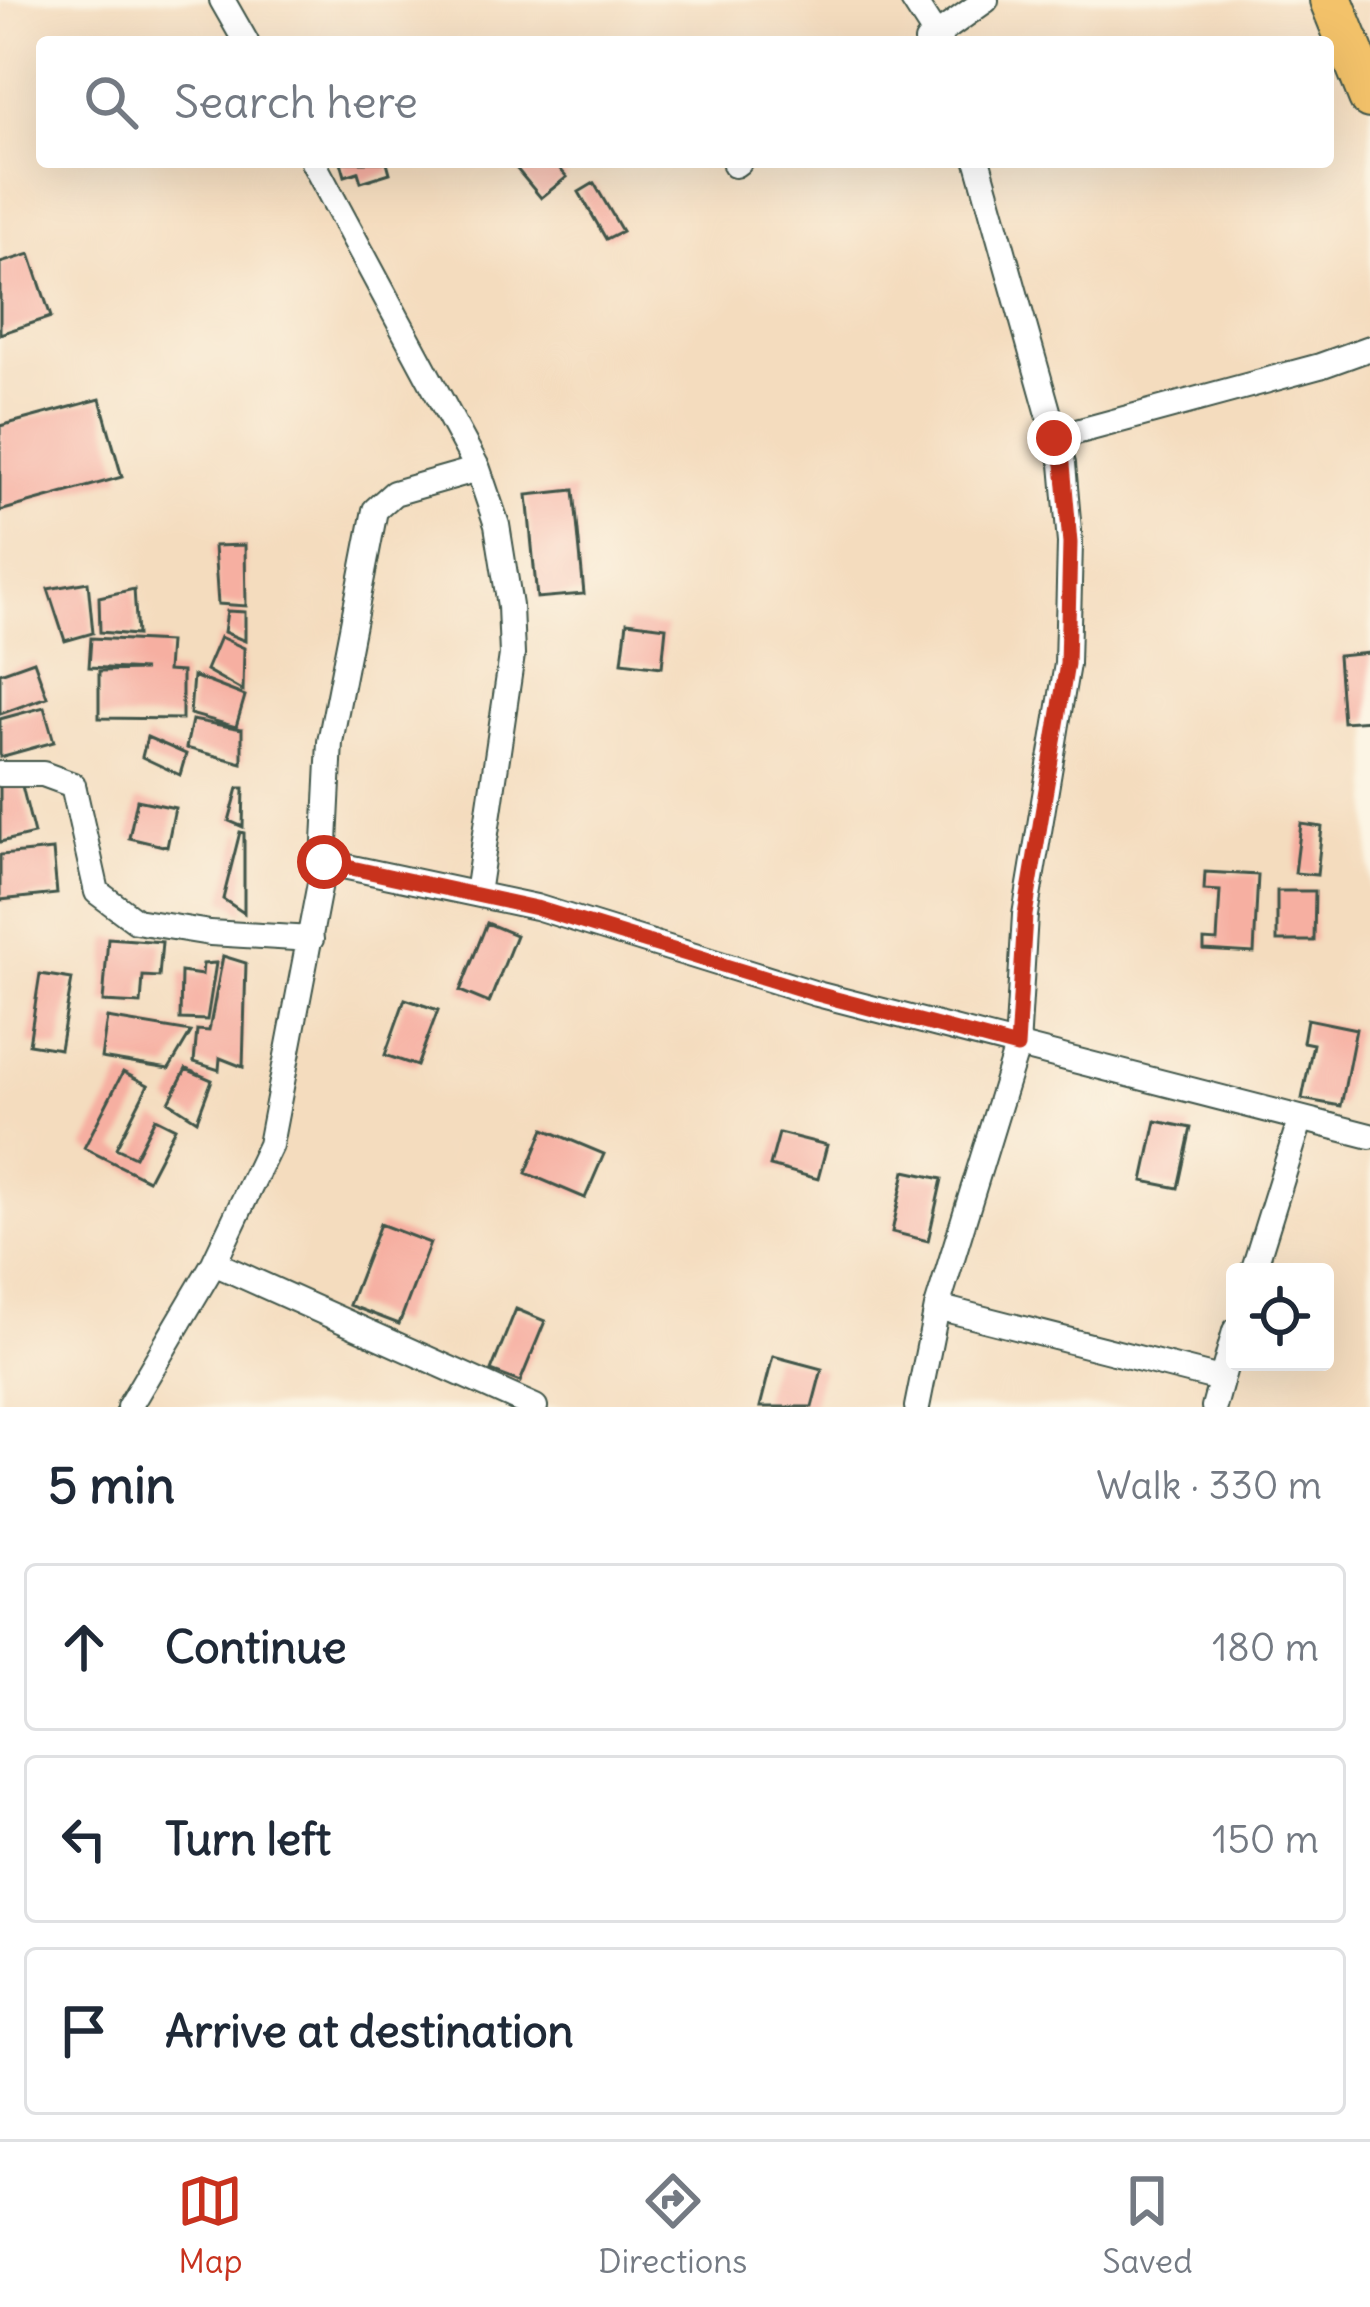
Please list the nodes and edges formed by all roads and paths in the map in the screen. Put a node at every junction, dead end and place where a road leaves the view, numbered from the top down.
1 (222, 0) edge
2 (913, 0) edge
3 (986, 0) edge
4 (1330, 0) edge
5 (243, 36) edge
6 (932, 36) edge
7 (939, 36) edge
8 (1370, 98) edge
9 (316, 168) edge
10 (980, 168) edge
11 (1370, 348) edge
12 (1054, 438) junction
13 (478, 469) junction
14 (0, 773) edge
15 (324, 862) junction
16 (477, 894) junction
17 (311, 939) junction
18 (1017, 1047) junction
19 (1300, 1121) junction
20 (1370, 1136) edge
21 (214, 1263) junction
22 (1256, 1263) edge
23 (937, 1307) junction
24 (1226, 1359) edge
25 (1220, 1379) junction
26 (129, 1407) edge
27 (536, 1407) edge
28 (917, 1407) edge
29 (1214, 1407) edge

1 - 5 street
2 - 6 street
3 - 7 street
4 - 8 highway
9 - 13 street
10 - 12 street
11 - 12 street
12 - 18 street
13 - 15 street
13 - 16 street
14 - 17 street
15 - 16 street
15 - 17 street
16 - 18 street
17 - 21 street
18 - 19 street
18 - 23 street
19 - 20 street
19 - 22 street
21 - 26 street
21 - 27 street
23 - 25 street
23 - 28 street
24 - 25 street
25 - 29 street

